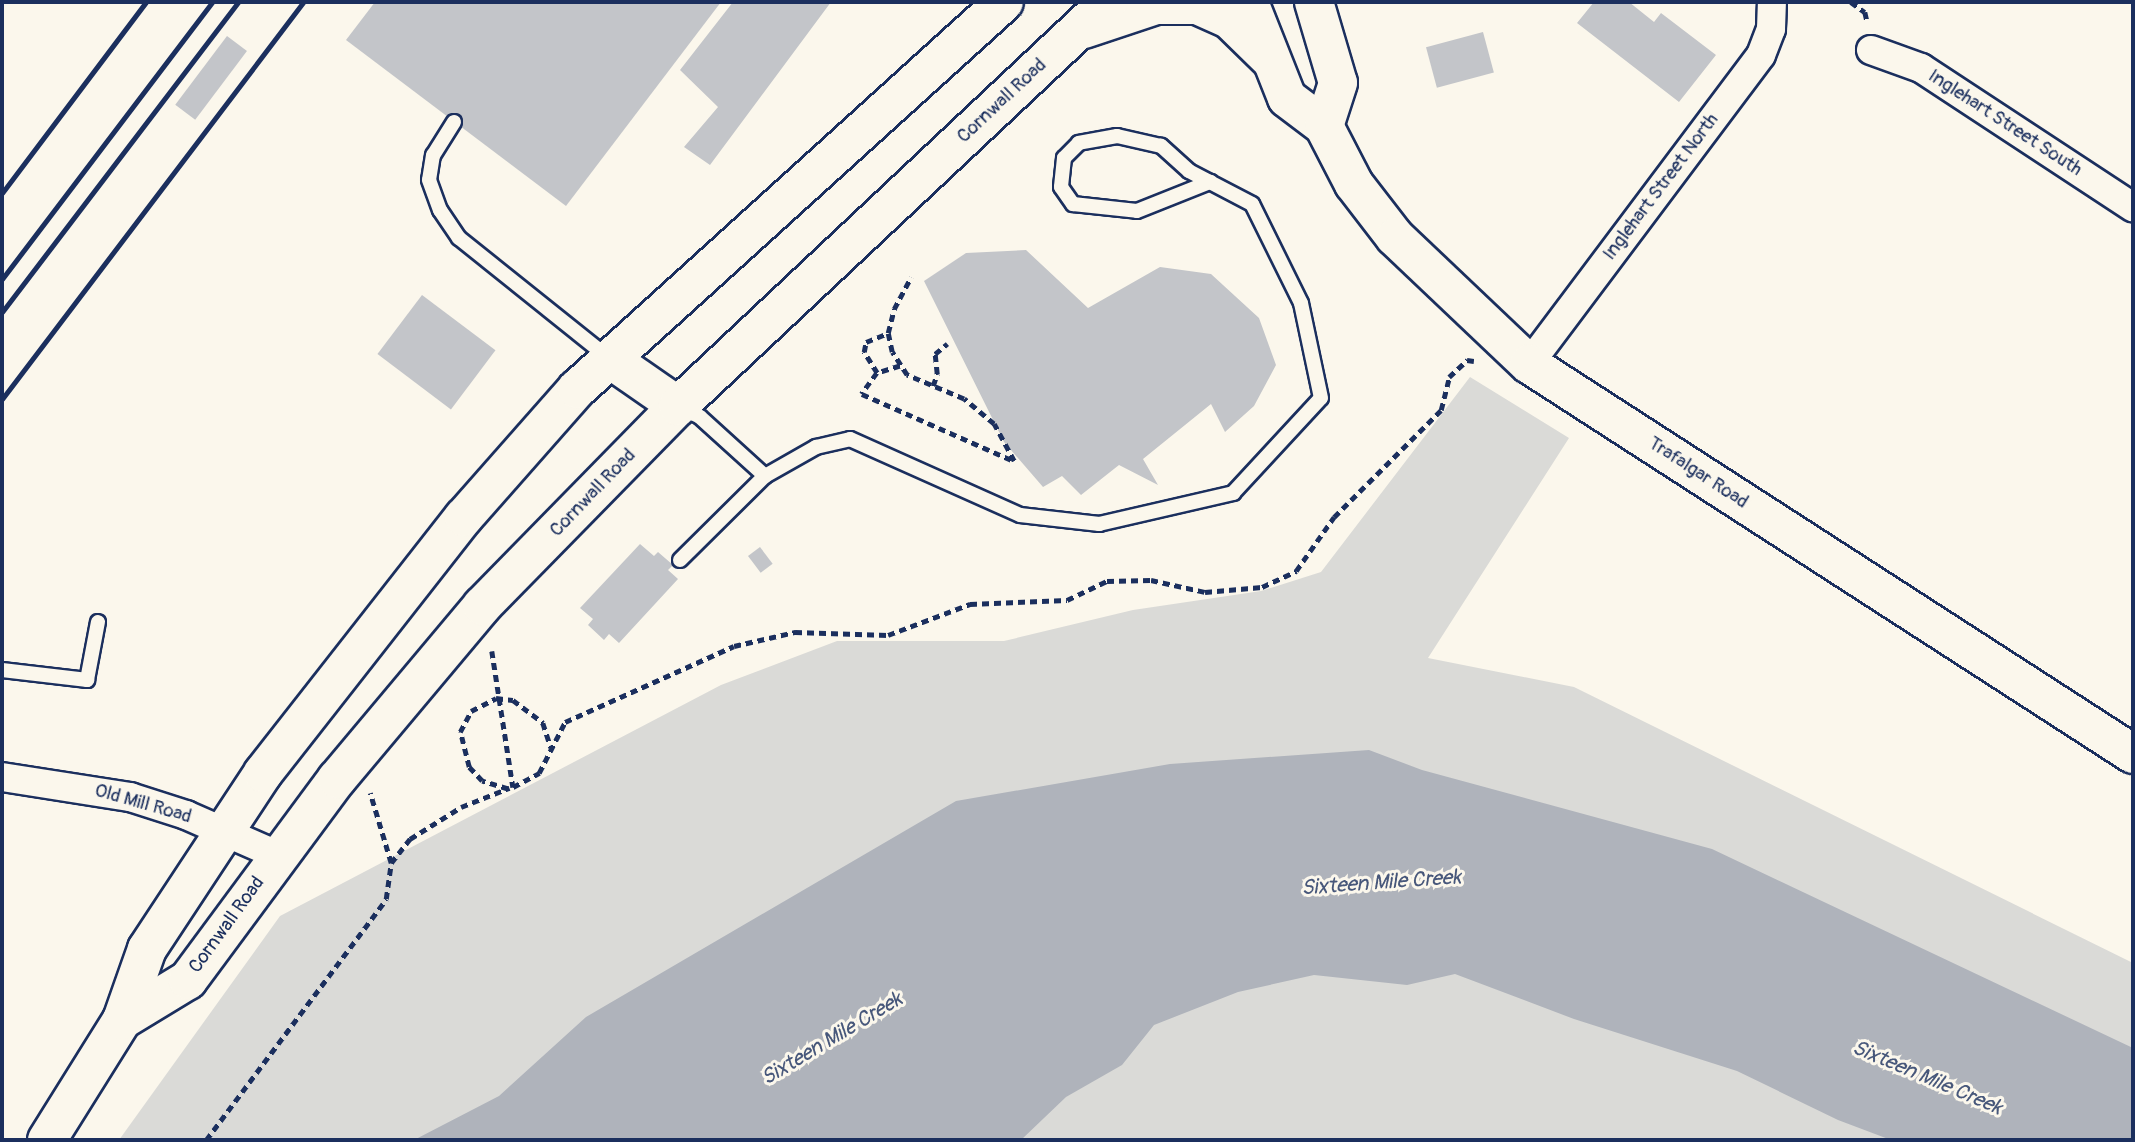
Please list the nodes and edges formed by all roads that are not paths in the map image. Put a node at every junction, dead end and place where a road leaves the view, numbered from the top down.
1 (1004, 2) edge
2 (1108, 2) edge
3 (1249, 2) edge
4 (1314, 2) edge
5 (1772, 2) edge
6 (1076, 32) junction
7 (1871, 50) dead end
8 (1271, 60) junction
9 (454, 122) dead end
10 (1324, 127) junction
11 (1210, 182) junction
12 (2133, 207) edge
13 (610, 359) junction
14 (1529, 364) junction
15 (678, 407) junction
16 (765, 476) junction
17 (680, 560) dead end
18 (98, 622) dead end
19 (2, 670) edge
20 (2133, 754) edge
21 (2, 777) edge
22 (224, 832) junction
23 (277, 855) junction
24 (122, 1020) junction
25 (47, 1140) edge

1 - 13 main road, Cornwall Road
2 - 6 main road, Cornwall Road
3 - 8 main road, Trafalgar Road
4 - 10 main road
5 - 14 street, Inglehart Street North
6 - 8 main road
6 - 15 main road, Cornwall Road
7 - 12 street, Inglehart Street South
8 - 10 main road, Trafalgar Road
9 - 13 lane
10 - 14 main road, Trafalgar Road
11 - 11 lane
11 - 16 lane
13 - 15 main road
13 - 22 main road, Cornwall Road
14 - 20 main road, Trafalgar Road
15 - 16 lane
15 - 23 main road, Cornwall Road
16 - 17 lane
18 - 19 lane
21 - 22 street, Old Mill Road
22 - 23 street, Old Mill Road
22 - 24 main road, Cornwall Road
23 - 24 main road, Cornwall Road
24 - 25 main road, Cornwall Road

